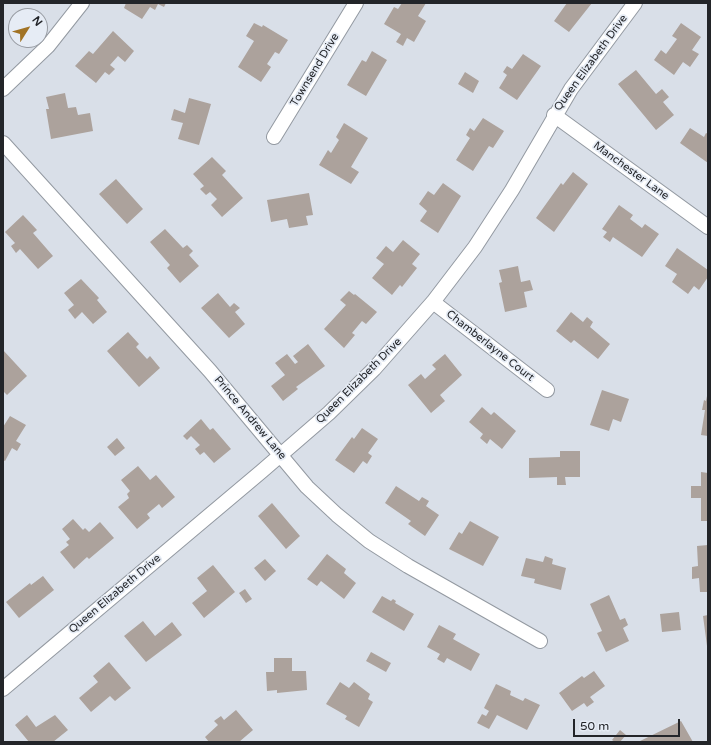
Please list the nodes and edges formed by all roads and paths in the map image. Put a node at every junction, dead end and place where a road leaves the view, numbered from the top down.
1 (82, 3) edge
2 (356, 3) edge
3 (635, 3) edge
4 (3, 89) edge
5 (554, 115) junction
6 (274, 137) dead end
7 (3, 143) edge
8 (708, 227) edge
9 (433, 302) junction
10 (547, 390) dead end
11 (280, 455) junction
12 (540, 641) dead end
13 (3, 689) edge

1 - 4 street
2 - 6 street, Townsend Drive
3 - 5 street, Queen Elizabeth Drive
5 - 8 street, Manchester Lane
5 - 9 street, Queen Elizabeth Drive
7 - 11 street, Prince Andrew Lane
9 - 10 street, Chamberlayne Court
9 - 11 street, Queen Elizabeth Drive
11 - 12 street, Prince Andrew Lane
11 - 13 street, Queen Elizabeth Drive

